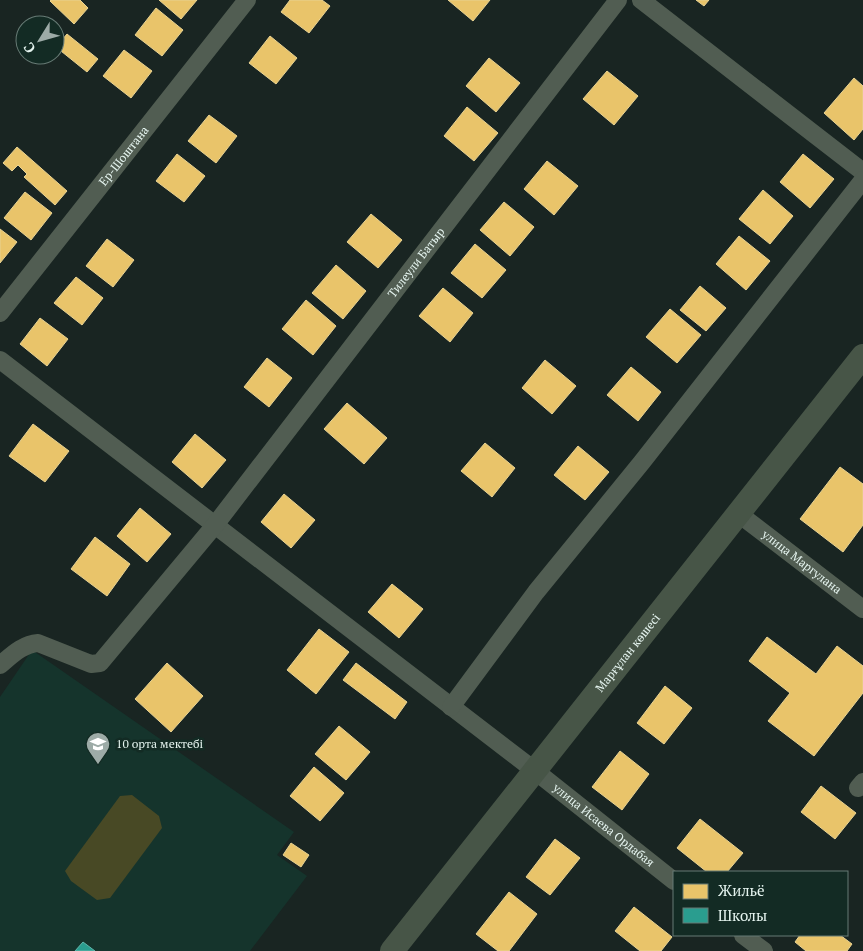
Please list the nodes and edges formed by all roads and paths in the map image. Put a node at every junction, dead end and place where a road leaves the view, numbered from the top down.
1 (247, 0) edge
2 (618, 0) edge
3 (641, 0) edge
4 (863, 172) edge
5 (863, 180) edge
6 (0, 313) edge
7 (863, 356) edge
8 (0, 360) edge
9 (739, 514) junction
10 (215, 525) junction
11 (863, 610) edge
12 (0, 665) edge
13 (451, 707) junction
14 (534, 770) junction
15 (673, 880) edge
16 (744, 936) edge
17 (392, 951) edge
18 (764, 951) edge

1 - 6 street, Ер-Шоштана
2 - 10 street, Тилеули Батыр
3 - 4 street
5 - 13 street
7 - 9 main road, Марғұлан көшесі
8 - 10 street, улица Исаева Ордабая
9 - 11 street, улица Маргулана
9 - 14 main road, Марғұлан көшесі
10 - 12 street, Тилеули Батыр
10 - 13 street, улица Исаева Ордабая
13 - 14 street, улица Исаева Ордабая
14 - 15 street, улица Исаева Ордабая
14 - 17 main road, Марғұлан көшесі
16 - 18 street

